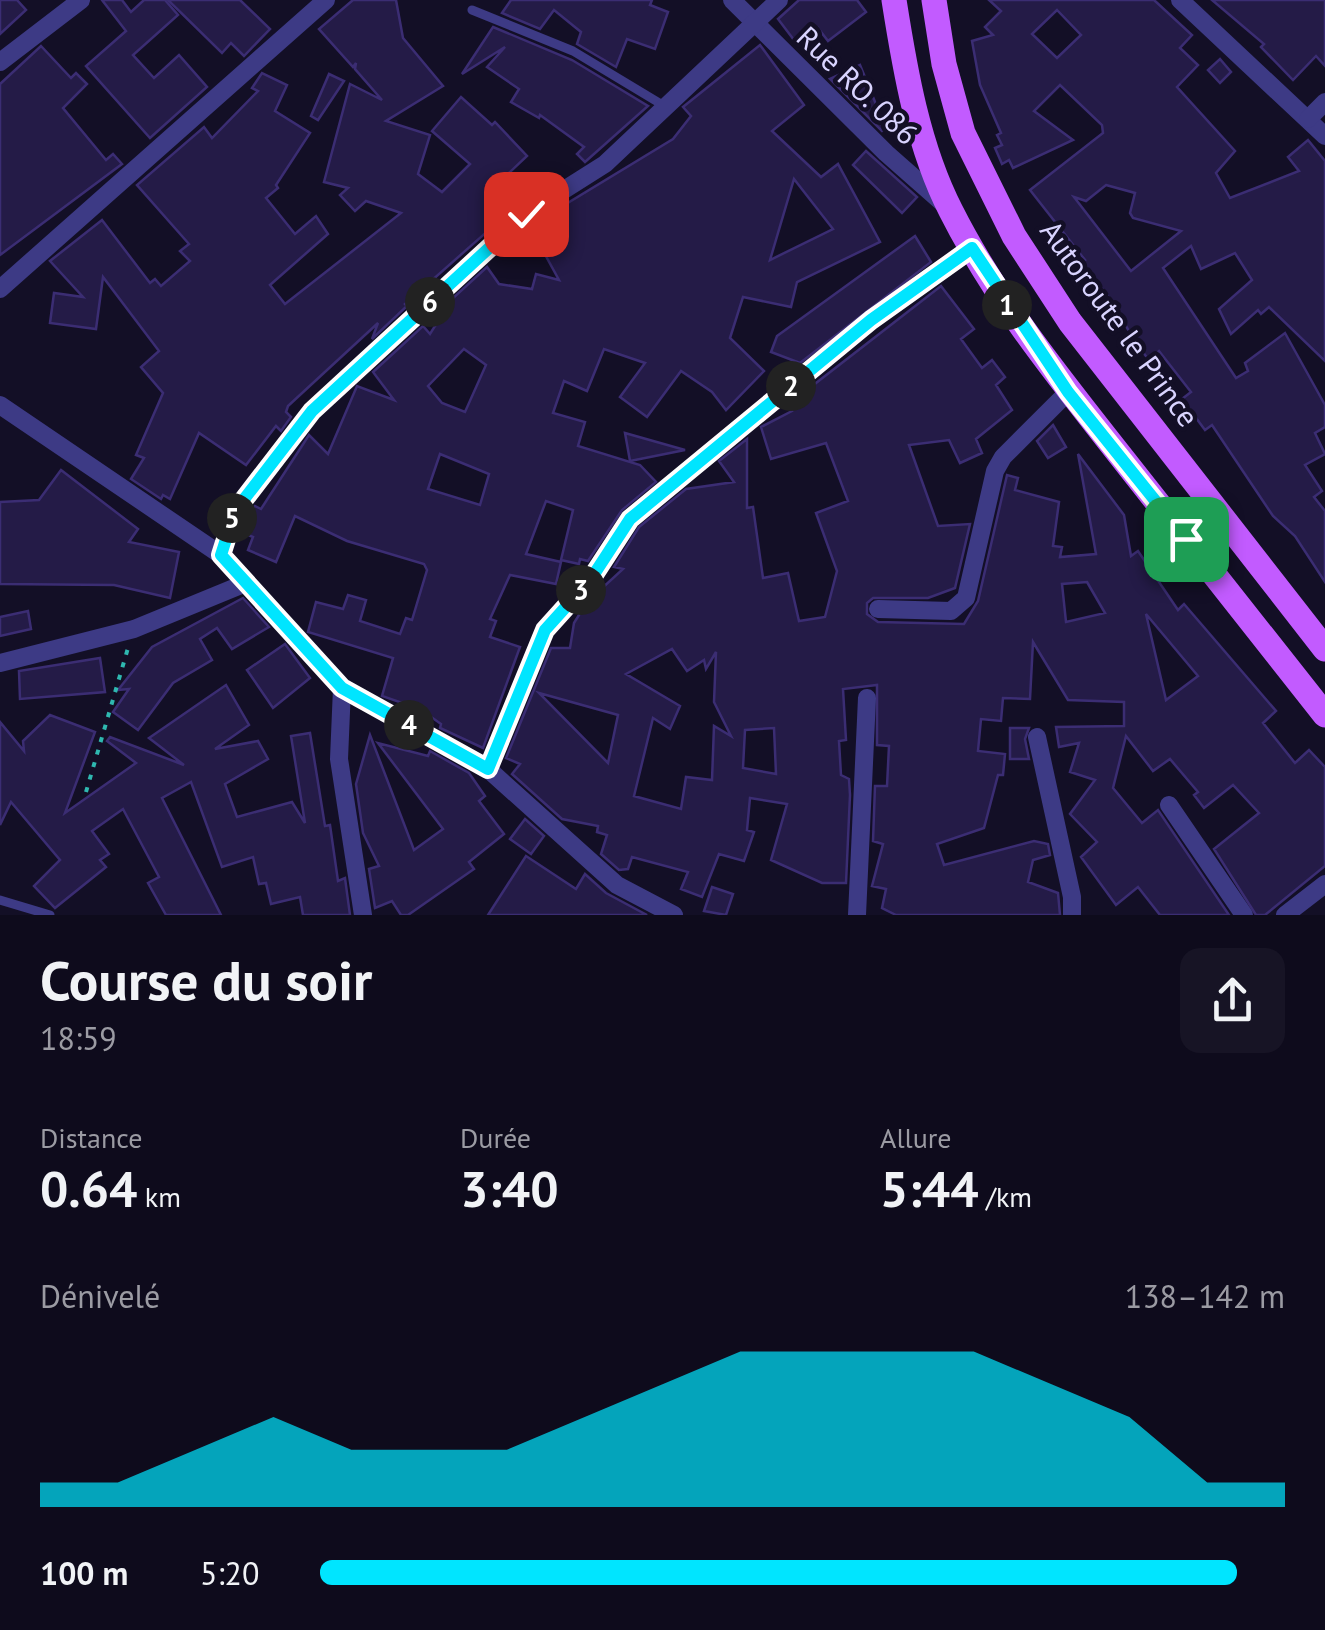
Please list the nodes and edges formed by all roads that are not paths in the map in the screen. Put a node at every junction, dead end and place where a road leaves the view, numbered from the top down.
1 (81, 0) edge
2 (326, 0) edge
3 (732, 0) edge
4 (779, 0) edge
5 (894, 0) edge
6 (934, 0) edge
7 (1180, 0) edge
8 (472, 10) dead end
9 (752, 24) junction
10 (0, 62) edge
11 (1325, 102) edge
12 (666, 107) junction
13 (1308, 119) junction
14 (1325, 136) edge
15 (949, 208) junction
16 (972, 248) junction
17 (0, 290) edge
18 (1068, 392) junction
19 (0, 405) edge
20 (221, 555) junction
21 (246, 582) junction
22 (878, 608) dead end
23 (1325, 649) edge
24 (0, 663) edge
25 (342, 688) junction
26 (867, 698) dead end
27 (1325, 715) edge
28 (1038, 737) dead end
29 (488, 769) junction
30 (1170, 804) dead end
31 (1325, 884) edge
32 (0, 900) edge
33 (50, 915) edge
34 (363, 915) edge
35 (674, 915) edge
36 (857, 915) edge
37 (1072, 915) edge
38 (1244, 915) edge
39 (1286, 915) edge

1 - 10 street
2 - 17 street
3 - 9 street, Rue RO. 086
4 - 9 street
5 - 15 main road
6 - 23 main road, Autoroute le Prince
7 - 13 street
8 - 12 lane
9 - 12 street
9 - 15 street, Rue RO. 086
11 - 13 street
12 - 20 street
13 - 14 street
15 - 16 main road
16 - 18 main road
16 - 29 street
18 - 22 street
18 - 27 main road
19 - 20 street
20 - 21 street
21 - 24 street
21 - 25 street
25 - 29 street
25 - 34 street
26 - 36 street
28 - 37 street
29 - 35 street
30 - 38 street
31 - 39 street
32 - 33 lane

